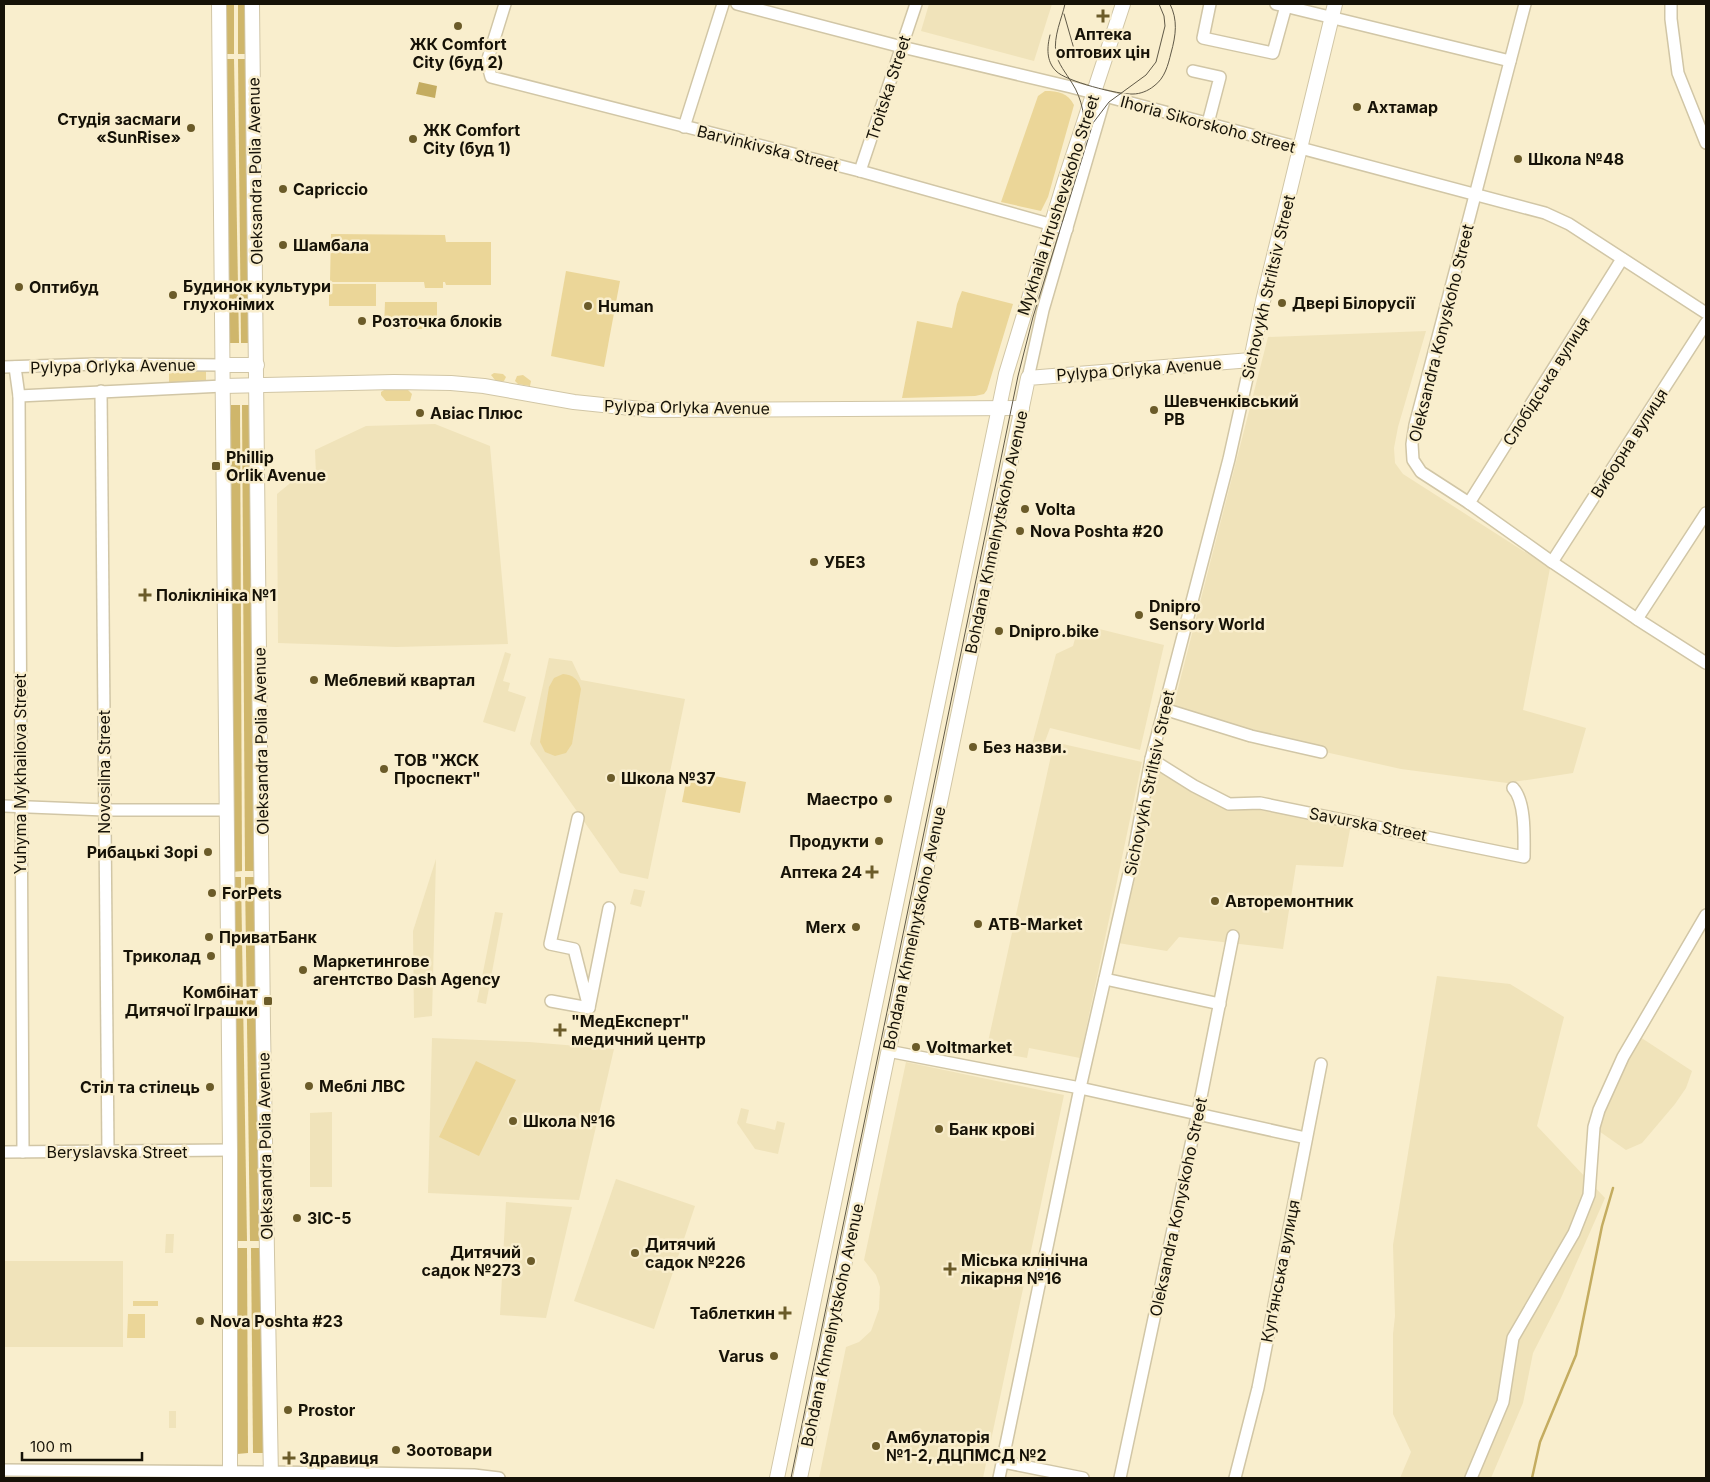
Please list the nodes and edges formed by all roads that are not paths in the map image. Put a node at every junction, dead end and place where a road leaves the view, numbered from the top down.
1 (219, 4) edge
2 (252, 4) edge
3 (505, 4) edge
4 (723, 4) edge
5 (737, 4) edge
6 (916, 4) edge
7 (1123, 4) edge
8 (1210, 4) edge
9 (1335, 4) edge
10 (1525, 4) edge
11 (1671, 4) edge
12 (1281, 5) edge
13 (1331, 18) junction
14 (902, 46) junction
15 (1510, 61) junction
16 (1193, 71) dead end
17 (1099, 95) junction
18 (1208, 123) junction
19 (684, 127) junction
20 (1706, 143) edge
21 (1300, 148) junction
22 (860, 171) junction
23 (1476, 195) junction
24 (1051, 224) junction
25 (1067, 229) junction
26 (1622, 259) junction
27 (1706, 313) edge
28 (1706, 323) edge
29 (1251, 360) junction
30 (222, 365) junction
31 (257, 365) junction
32 (10, 367) edge
33 (1028, 378) junction
34 (257, 385) junction
35 (223, 386) junction
36 (101, 392) junction
37 (19, 396) junction
38 (999, 407) junction
39 (1022, 408) junction
40 (1469, 503) junction
41 (1706, 513) edge
42 (1552, 562) junction
43 (1637, 620) junction
44 (1706, 663) edge
45 (1164, 709) junction
46 (1321, 752) dead end
47 (1151, 759) junction
48 (923, 771) junction
49 (945, 776) junction
50 (1513, 788) dead end
51 (4, 806) edge
52 (20, 807) junction
53 (105, 810) junction
54 (226, 810) junction
55 (578, 818) dead end
56 (609, 908) dead end
57 (1706, 915) edge
58 (1233, 936) dead end
59 (1106, 979) junction
60 (551, 1001) dead end
61 (1220, 1004) junction
62 (590, 1008) junction
63 (866, 1047) junction
64 (888, 1051) junction
65 (1321, 1064) dead end
66 (1080, 1088) junction
67 (1196, 1115) junction
68 (1306, 1138) junction
69 (230, 1150) junction
70 (4, 1152) edge
71 (23, 1152) junction
72 (108, 1152) junction
73 (1003, 1462) junction
74 (4, 1470) edge
75 (230, 1475) edge
76 (271, 1475) edge
77 (499, 1478) edge
78 (777, 1478) edge
79 (800, 1478) edge
80 (999, 1478) edge
81 (1083, 1478) edge
82 (1120, 1478) edge
83 (1235, 1478) edge
84 (1471, 1478) edge

1 - 30 main road, Oleksandra Polia Avenue
2 - 31 main road, Oleksandra Polia Avenue
3 - 19 street, Barvinkivska Street
4 - 19 street
5 - 14 street, Ihoria Sikorskoho Street
6 - 14 street, Troitska Street
7 - 17 main road, Mykhaila Hrushevskoho Street
8 - 12 street
9 - 13 main road, Sichovykh Striltsiv Street
10 - 15 street, Oleksandra Konyskoho Street
11 - 20 street
12 - 13 street
13 - 15 street
13 - 21 main road, Sichovykh Striltsiv Street
14 - 17 street, Ihoria Sikorskoho Street
14 - 22 street, Troitska Street
15 - 23 street, Oleksandra Konyskoho Street
16 - 18 street
17 - 18 street, Ihoria Sikorskoho Street
17 - 24 main road, Mykhaila Hrushevskoho Street
17 - 25 street, Mykhaila Hrushevskoho Street
18 - 21 street, Ihoria Sikorskoho Street
19 - 22 street, Barvinkivska Street
21 - 23 street, Ihoria Sikorskoho Street
21 - 29 main road, Sichovykh Striltsiv Street
22 - 24 street, Barvinkivska Street
23 - 26 street, Ihoria Sikorskoho Street
23 - 40 street, Oleksandra Konyskoho Street
24 - 25 street, Barvinkivska Street
24 - 38 main road, Mykhaila Hrushevskoho Street
25 - 33 street, Mykhaila Hrushevskoho Street
26 - 27 street, Ihoria Sikorskoho Street
26 - 40 street, Слобідська вулиця
28 - 42 street, Виборна вулиця
29 - 33 main road, Pylypa Orlyka Avenue
29 - 45 street, Sichovykh Striltsiv Street
30 - 31 main road
30 - 32 street, Pylypa Orlyka Avenue
30 - 35 main road, Oleksandra Polia Avenue
31 - 34 main road, Oleksandra Polia Avenue
32 - 37 street, Yuhyma Mykhailova Street
33 - 39 main road, Bohdana Khmelnytskoho Avenue
34 - 35 main road, Pylypa Orlyka Avenue
34 - 38 main road, Pylypa Orlyka Avenue
34 - 76 main road, Oleksandra Polia Avenue
35 - 36 street, Pylypa Orlyka Avenue
35 - 54 main road, Oleksandra Polia Avenue
36 - 37 street, Pylypa Orlyka Avenue
36 - 53 street, Novosilna Street
37 - 52 street, Yuhyma Mykhailova Street
38 - 39 main road, Pylypa Orlyka Avenue
38 - 48 main road, Bohdana Khmelnytskoho Avenue
39 - 49 main road, Bohdana Khmelnytskoho Avenue
40 - 42 street, Oleksandra Konyskoho Street
41 - 43 street
42 - 43 street, Oleksandra Konyskoho Street
43 - 44 street, Oleksandra Konyskoho Street
45 - 46 street
45 - 47 street, Sichovykh Striltsiv Street
47 - 50 street, Savurska Street
47 - 59 street, Sichovykh Striltsiv Street
48 - 49 main road
48 - 63 main road, Bohdana Khmelnytskoho Avenue
49 - 64 main road, Bohdana Khmelnytskoho Avenue
51 - 52 street
52 - 53 street
52 - 71 street, Yuhyma Mykhailova Street
53 - 54 street
53 - 72 street, Novosilna Street
54 - 69 main road, Oleksandra Polia Avenue
55 - 62 street
56 - 62 street
57 - 84 street
58 - 61 street, Oleksandra Konyskoho Street
59 - 61 street
59 - 66 street, Sichovykh Striltsiv Street
60 - 62 street
61 - 67 street, Oleksandra Konyskoho Street
63 - 64 main road
63 - 78 main road, Bohdana Khmelnytskoho Avenue
64 - 66 street
64 - 79 main road, Bohdana Khmelnytskoho Avenue
65 - 68 street, Купʼянська вулиця
66 - 67 street
66 - 73 street, Sichovykh Striltsiv Street
67 - 68 street
67 - 82 street, Oleksandra Konyskoho Street
68 - 83 street, Купʼянська вулиця
69 - 72 street, Beryslavska Street
69 - 75 main road, Oleksandra Polia Avenue
70 - 71 street, Beryslavska Street
71 - 72 street, Beryslavska Street
73 - 80 street, Sichovykh Striltsiv Street
73 - 81 street
74 - 75 street
75 - 76 street
76 - 77 street

